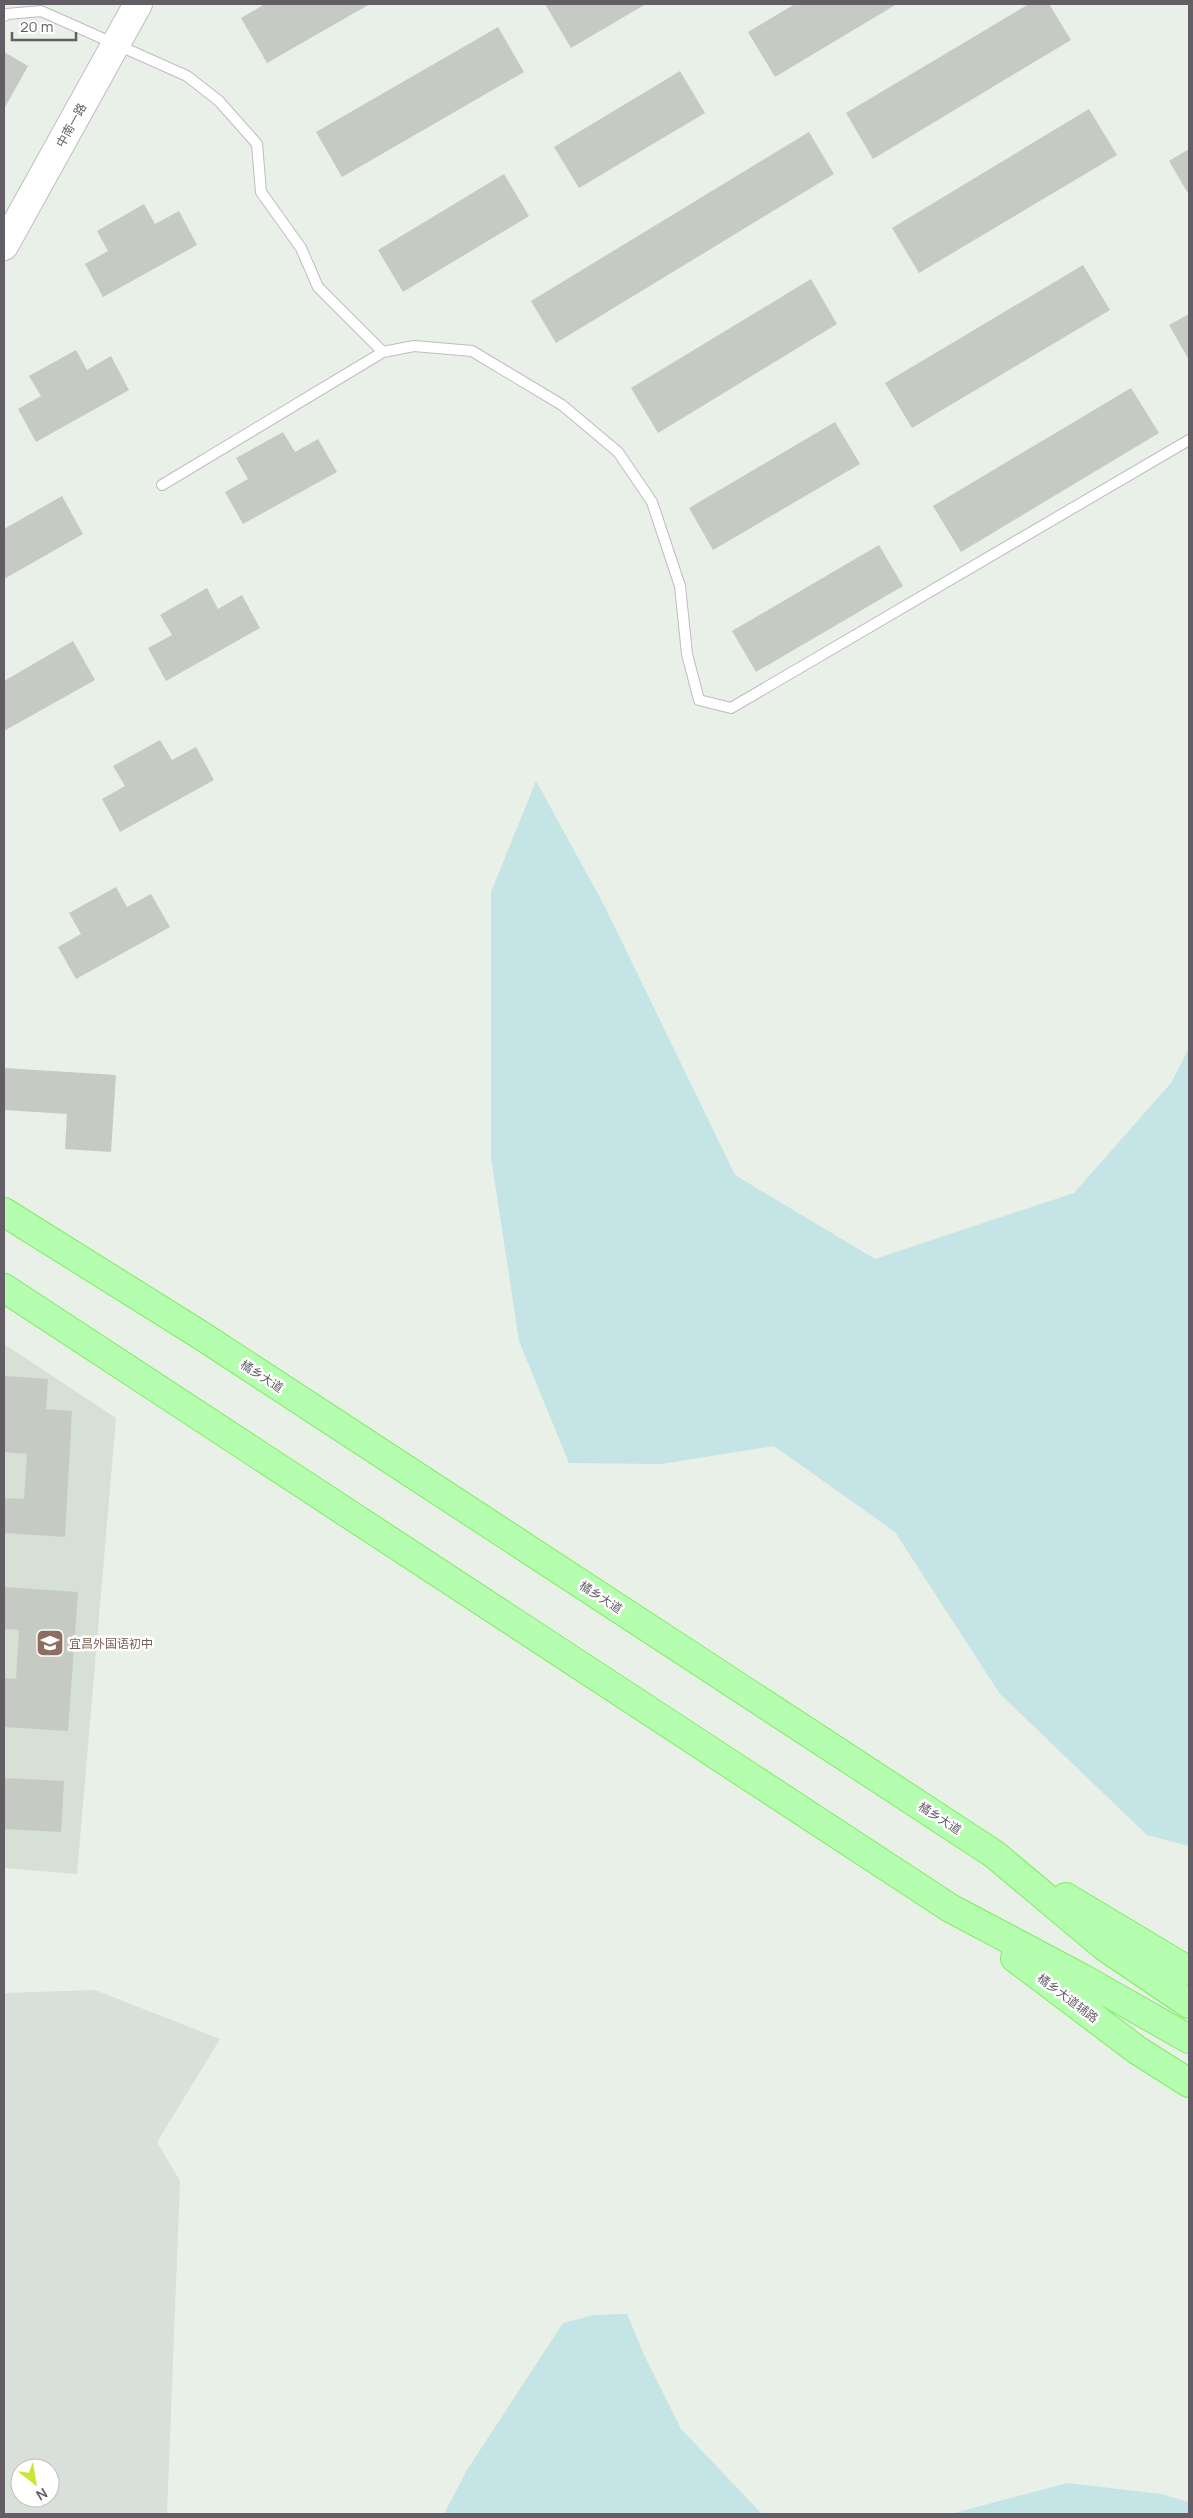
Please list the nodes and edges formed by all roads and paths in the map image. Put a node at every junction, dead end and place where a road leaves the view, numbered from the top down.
1 (138, 4) edge
2 (4, 16) edge
3 (115, 45) junction
4 (4, 246) edge
5 (383, 352) junction
6 (1189, 440) edge
7 (162, 485) dead end
8 (4, 1212) edge
9 (4, 1288) edge
10 (994, 1854) junction
11 (950, 1908) junction
12 (1189, 1971) edge
13 (1187, 2002) edge
14 (1189, 2039) edge
15 (1189, 2083) edge

1 - 3 street, 中南一路
2 - 3 lane
3 - 4 street, 中南一路
3 - 5 lane
5 - 6 lane
5 - 7 lane
8 - 10 main road, 橘乡大道
9 - 11 main road
10 - 12 main road
10 - 13 main road, 橘乡大道
11 - 14 main road
11 - 15 main road, 橘乡大道辅路

